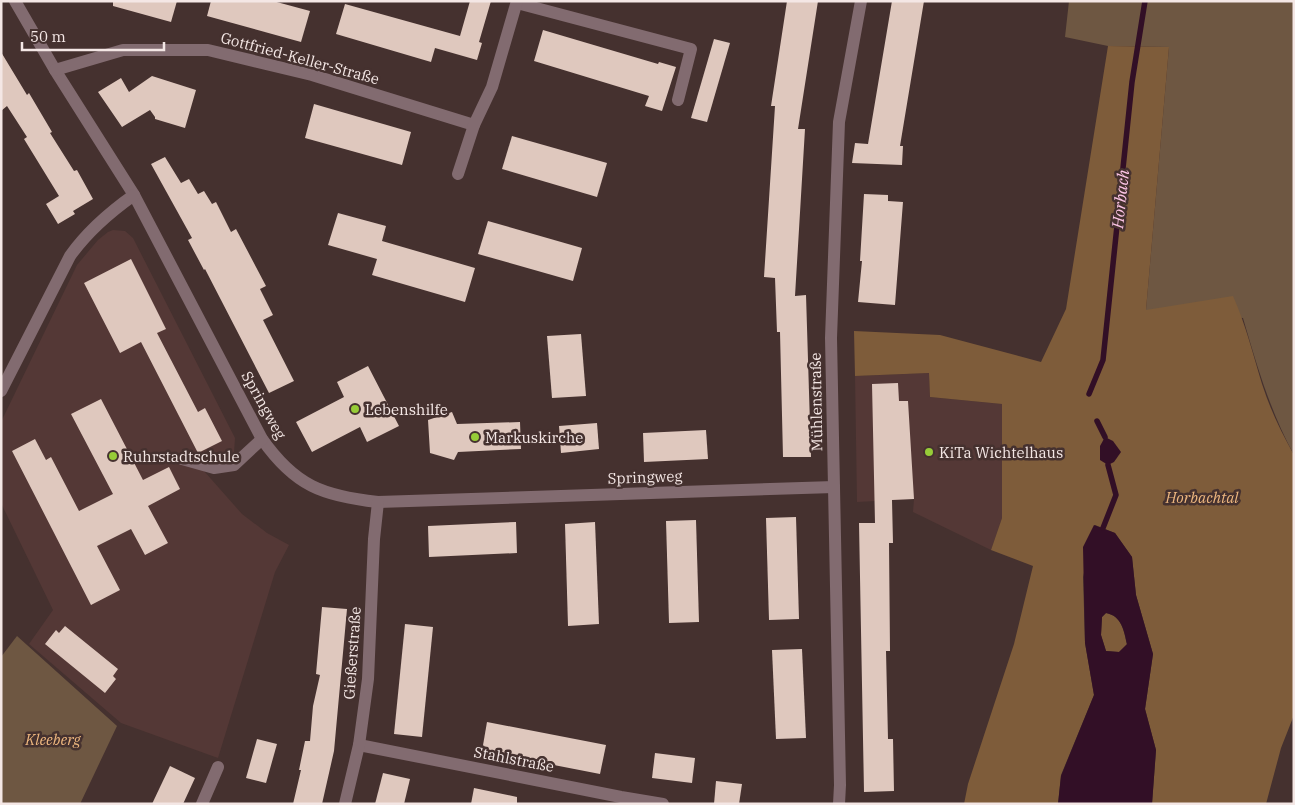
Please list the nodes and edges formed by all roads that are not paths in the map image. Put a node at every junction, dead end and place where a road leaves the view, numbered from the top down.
1 (15, 1) edge
2 (861, 1) edge
3 (517, 2) edge
4 (55, 70) junction
5 (678, 100) dead end
6 (474, 125) junction
7 (458, 174) dead end
8 (134, 195) junction
9 (1, 391) edge
10 (262, 439) junction
11 (182, 458) dead end
12 (834, 487) junction
13 (378, 502) junction
14 (359, 745) junction
15 (218, 767) dead end
16 (202, 804) edge
17 (346, 804) edge
18 (663, 804) edge
19 (839, 804) edge

1 - 4 street, Springweg
2 - 12 street, Mühlenstraße
3 - 5 street
3 - 6 street
4 - 6 street, Gottfried-Keller-Straße
4 - 8 street, Springweg
6 - 7 street
8 - 9 street
8 - 10 street, Springweg
10 - 11 street
10 - 13 street, Springweg
12 - 13 street, Springweg
12 - 19 street, Mühlenstraße
13 - 14 street, Gießerstraße
14 - 17 street, Gießerstraße
14 - 18 street, Stahlstraße
15 - 16 street

